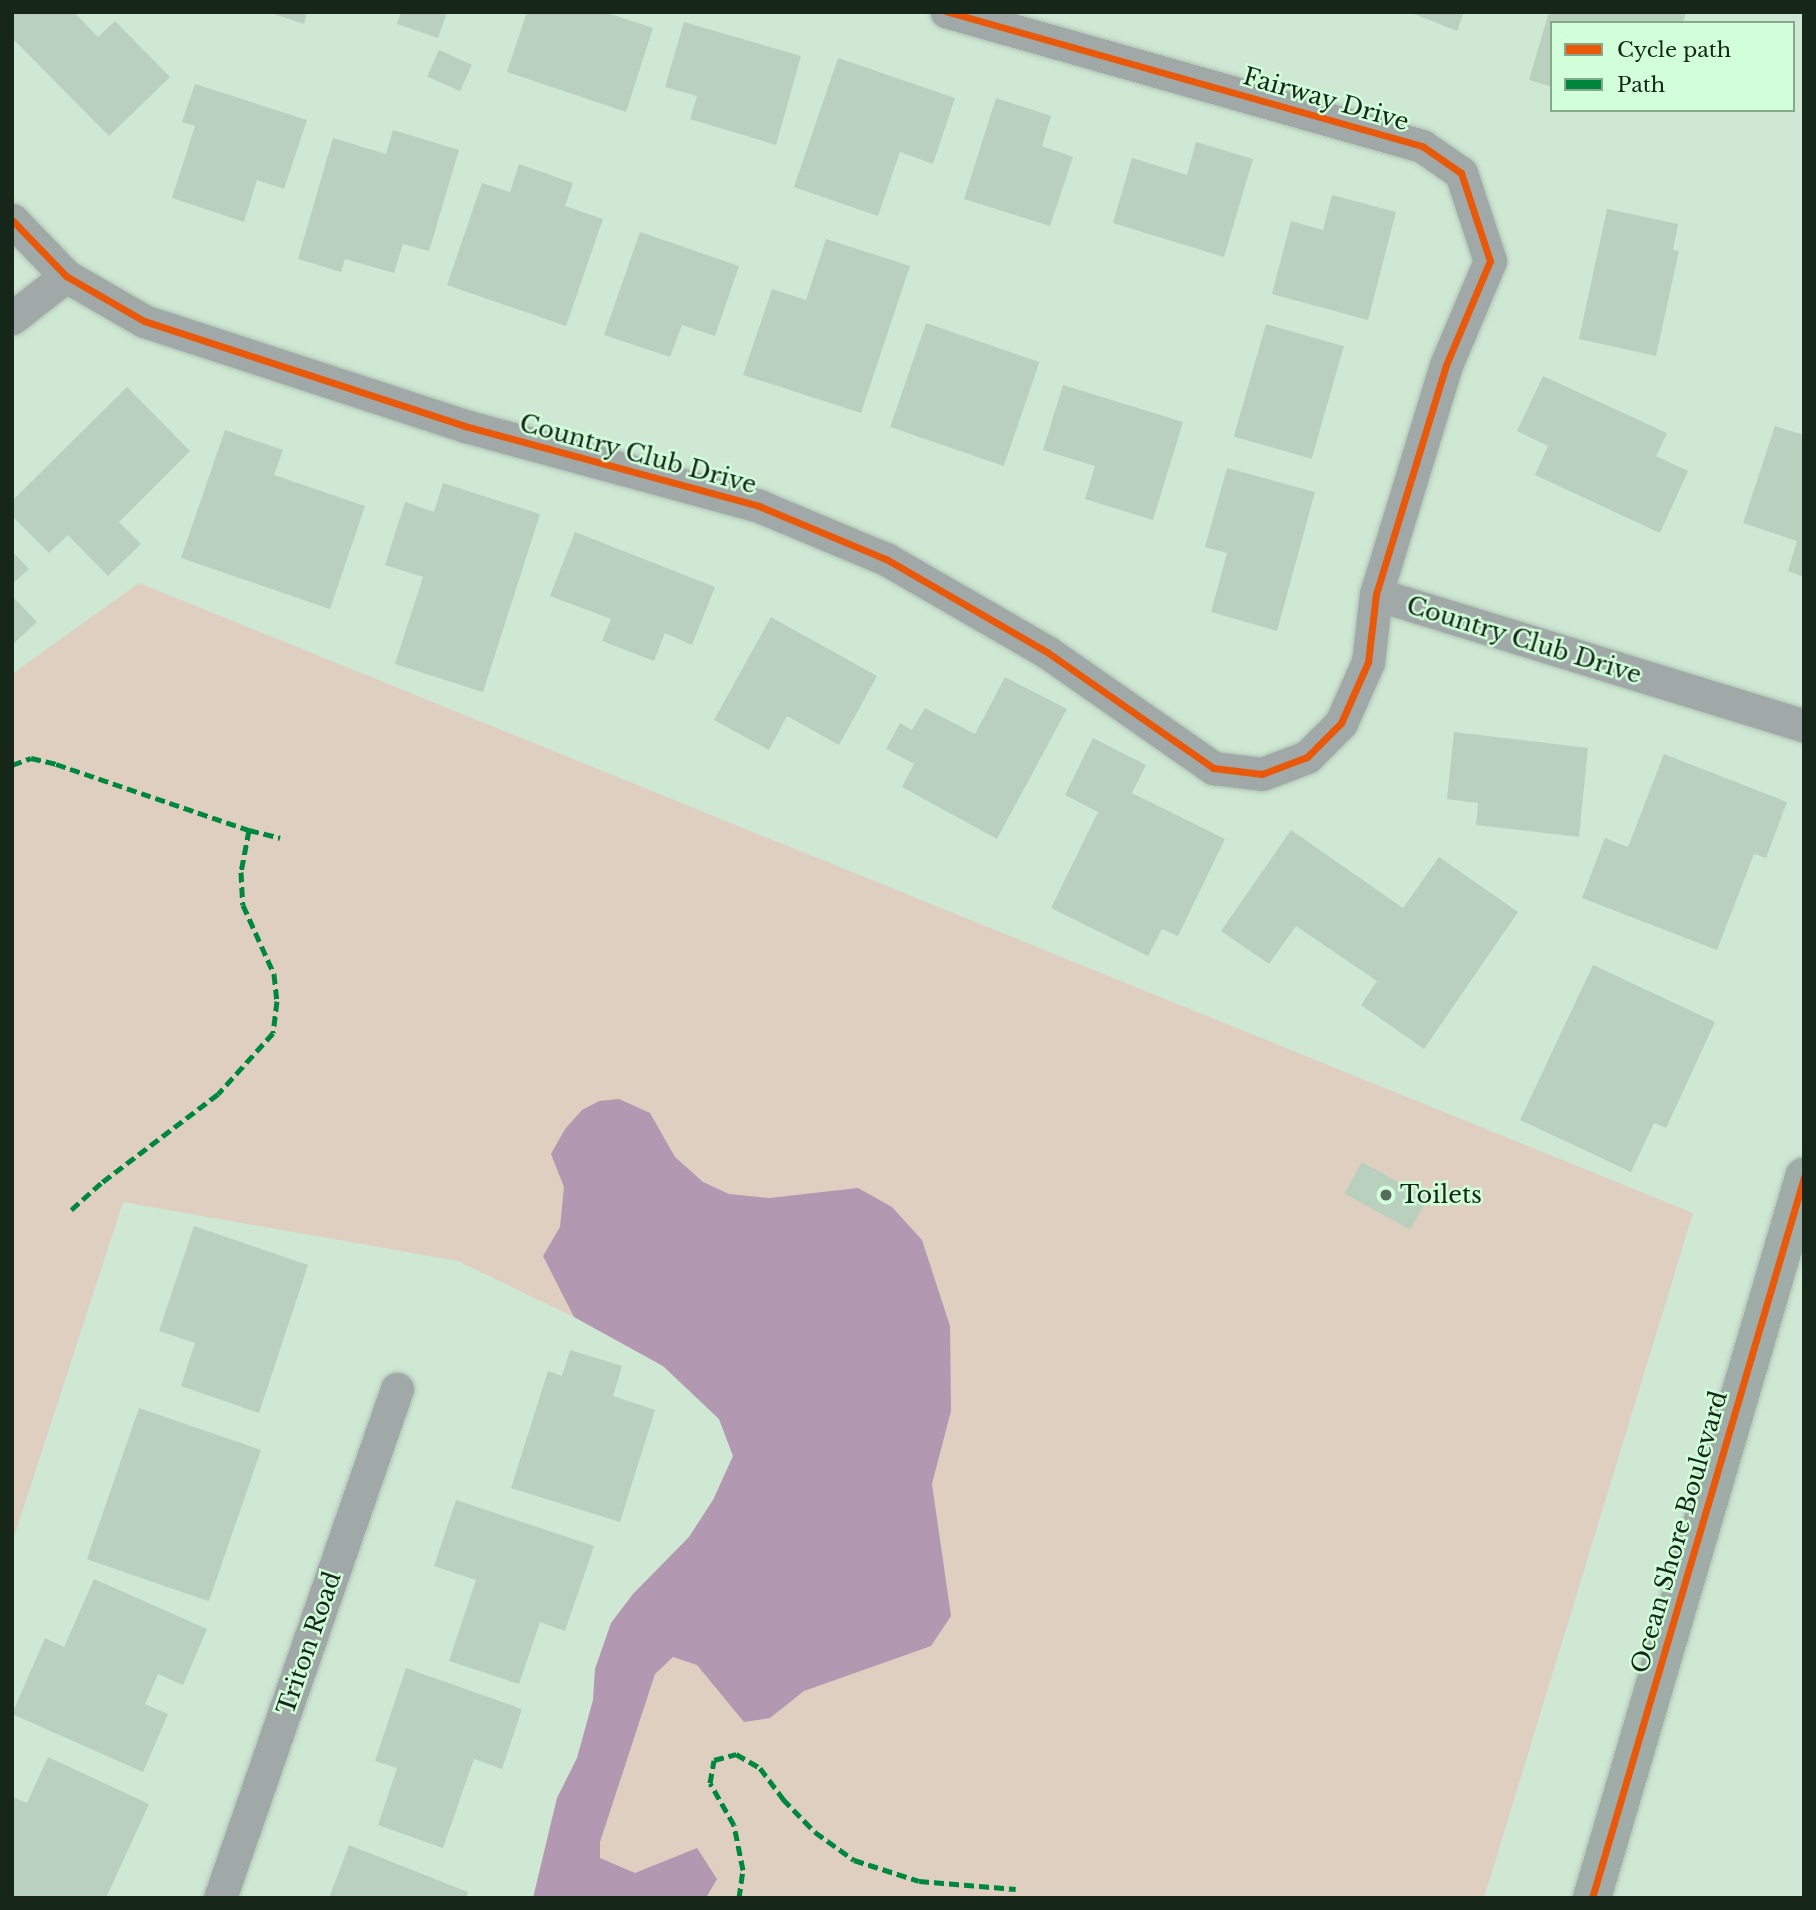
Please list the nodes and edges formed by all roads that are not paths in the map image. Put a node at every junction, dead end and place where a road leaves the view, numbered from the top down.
1 (947, 12) edge
2 (12, 220) edge
3 (66, 276) junction
4 (12, 318) edge
5 (1376, 594) junction
6 (1804, 726) edge
7 (1804, 1177) edge
8 (397, 1389) dead end
9 (220, 1898) edge
10 (1592, 1898) edge

1 - 5 street, Fairway Drive
2 - 3 street, Country Club Drive
3 - 4 street
3 - 5 street, Country Club Drive
5 - 6 street, Country Club Drive
7 - 10 main road, Ocean Shore Boulevard
8 - 9 street, Triton Road

